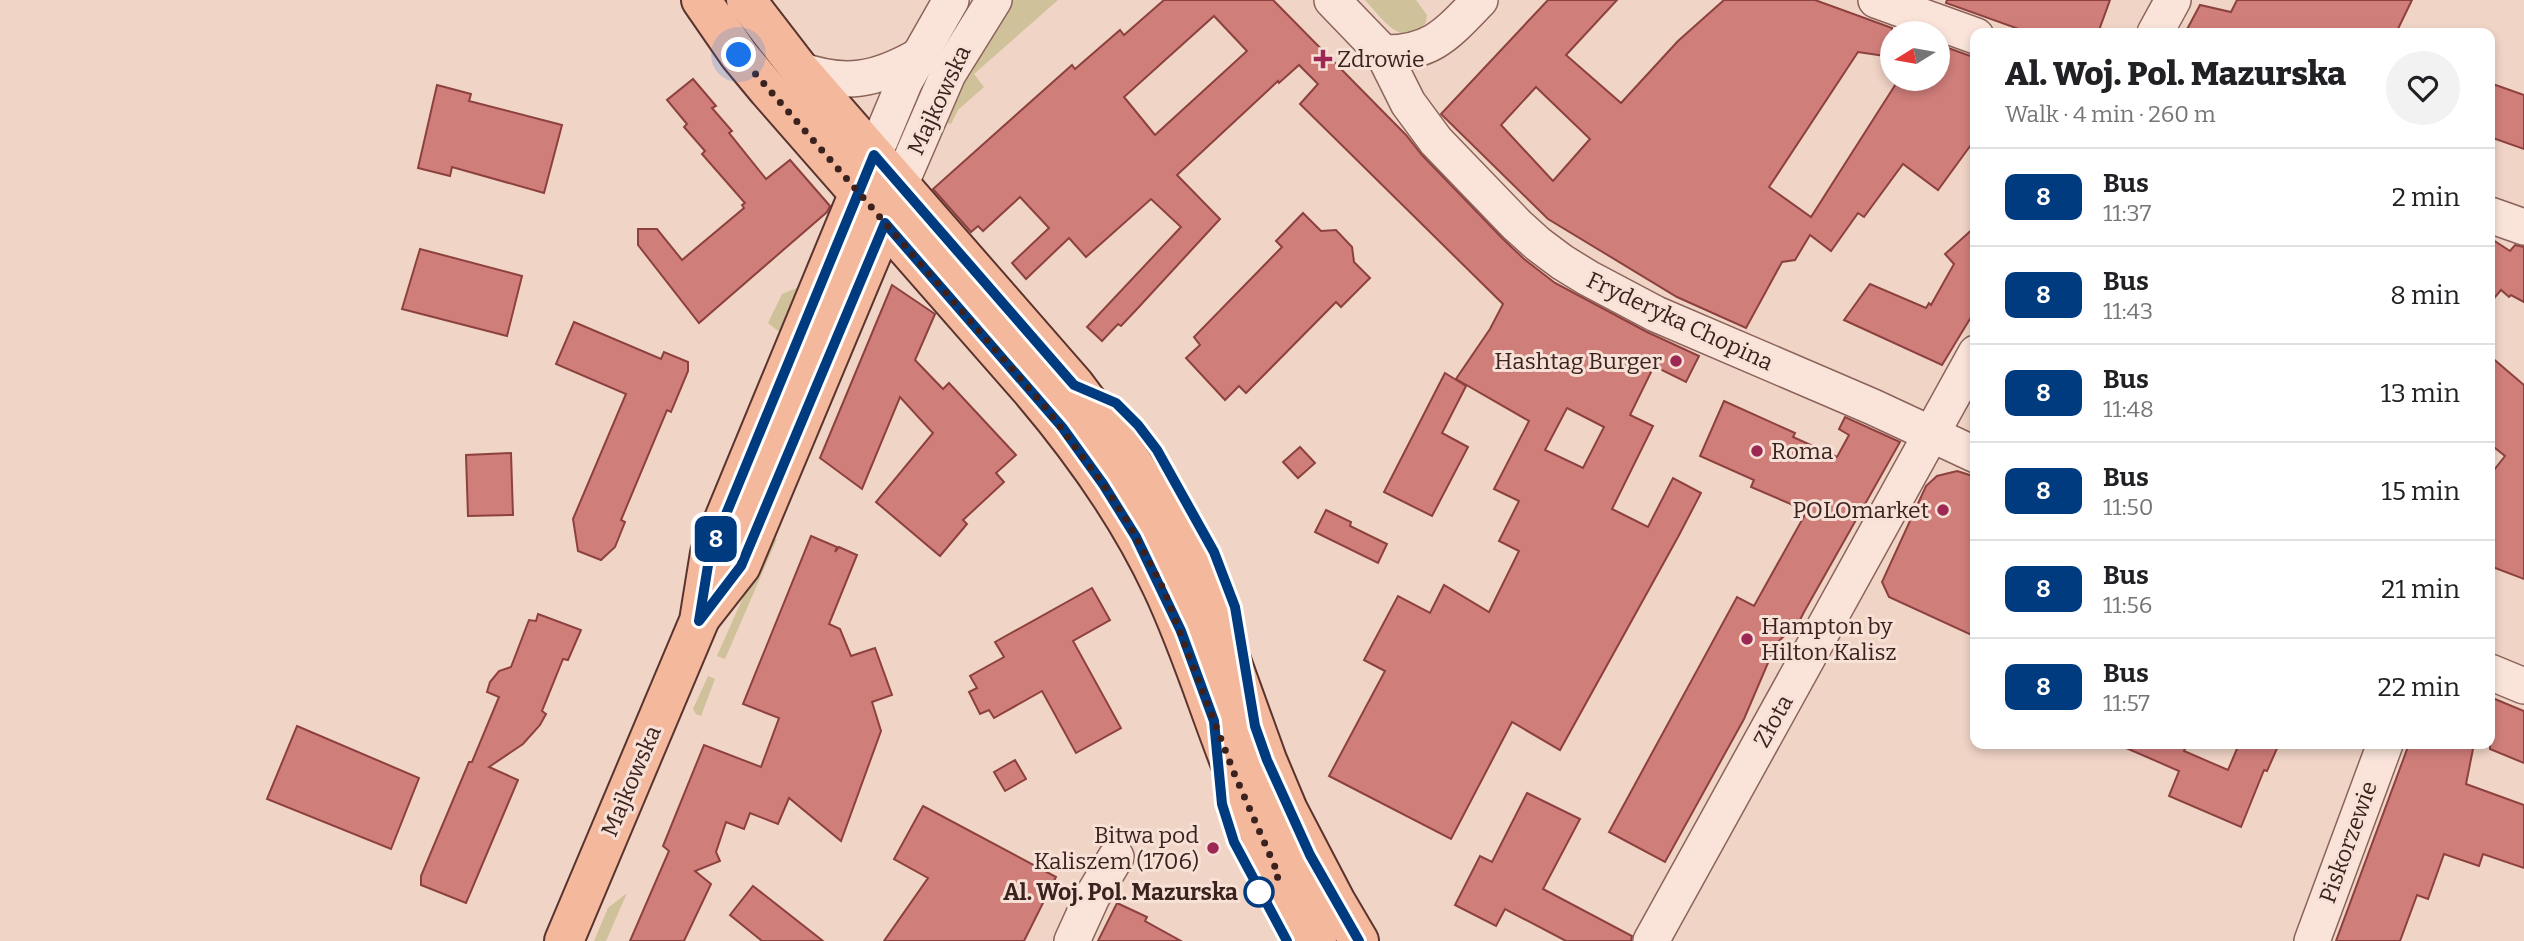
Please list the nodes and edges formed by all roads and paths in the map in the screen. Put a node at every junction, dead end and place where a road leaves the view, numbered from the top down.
1 (701, 0) edge
2 (746, 0) edge
3 (951, 0) edge
4 (994, 0) edge
5 (1332, 0) edge
6 (1480, 0) edge
7 (1877, 0) edge
8 (2173, 0) edge
9 (2158, 28) edge
10 (1970, 34) edge
11 (1383, 54) junction
12 (917, 57) junction
13 (800, 70) junction
14 (874, 155) junction
15 (900, 185) junction
16 (858, 193) junction
17 (2495, 217) edge
18 (885, 223) junction
19 (2524, 227) edge
20 (1970, 365) edge
21 (1931, 434) junction
22 (1970, 452) edge
23 (699, 621) junction
24 (2495, 674) edge
25 (2524, 686) edge
26 (2383, 749) edge
27 (1116, 857) dead end
28 (564, 941) edge
29 (1072, 941) edge
30 (1317, 941) edge
31 (1359, 941) edge
32 (1651, 941) edge
33 (2312, 941) edge

1 - 16 main road
2 - 13 main road
3 - 12 street, Majkowska
4 - 15 street, Majkowska
5 - 11 street, Fryderyka Chopina
6 - 11 street
7 - 10 street
8 - 9 street
11 - 21 street, Fryderyka Chopina
12 - 13 street
12 - 14 street, Majkowska
13 - 14 main road
14 - 15 main road
14 - 16 main road, Majkowska
15 - 18 main road, Majkowska
15 - 31 main road
16 - 18 main road
16 - 23 main road, Majkowska
17 - 19 street
18 - 23 main road, Majkowska
18 - 30 main road
20 - 21 street, Złota
21 - 22 street, Fryderyka Chopina
21 - 32 street, Złota
23 - 28 main road, Majkowska
24 - 25 street
26 - 33 street, Piskorzewie
27 - 29 street

